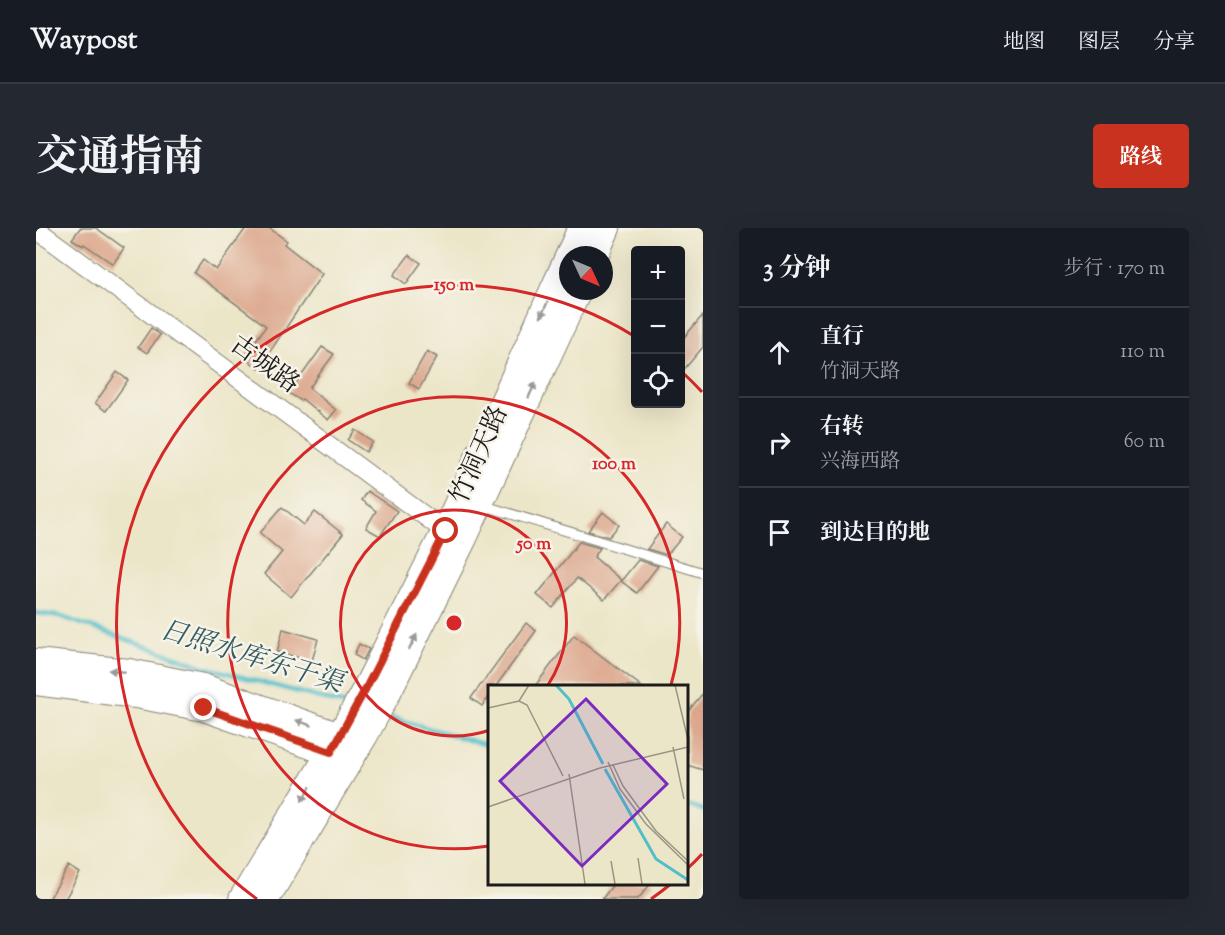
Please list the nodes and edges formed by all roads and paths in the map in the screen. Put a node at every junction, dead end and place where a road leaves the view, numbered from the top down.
1 (581, 228) edge
2 (607, 228) edge
3 (36, 229) edge
4 (573, 246) edge
5 (599, 246) edge
6 (559, 278) edge
7 (574, 300) edge
8 (480, 504) junction
9 (455, 534) junction
10 (703, 573) edge
11 (36, 662) edge
12 (36, 682) edge
13 (349, 742) junction
14 (242, 899) edge
15 (266, 899) edge

1 - 4 main road, 竹洞天路
2 - 5 main road
3 - 9 street, 古城路
6 -> 9 main road, 竹洞天路
8 -> 7 main road, 竹洞天路
8 - 9 main road, 竹洞天路
8 - 10 lane
9 - 13 main road, 竹洞天路
13 -> 11 main road
12 - 13 main road
13 -> 14 main road, 竹洞天路
13 - 15 main road, 竹洞天路

